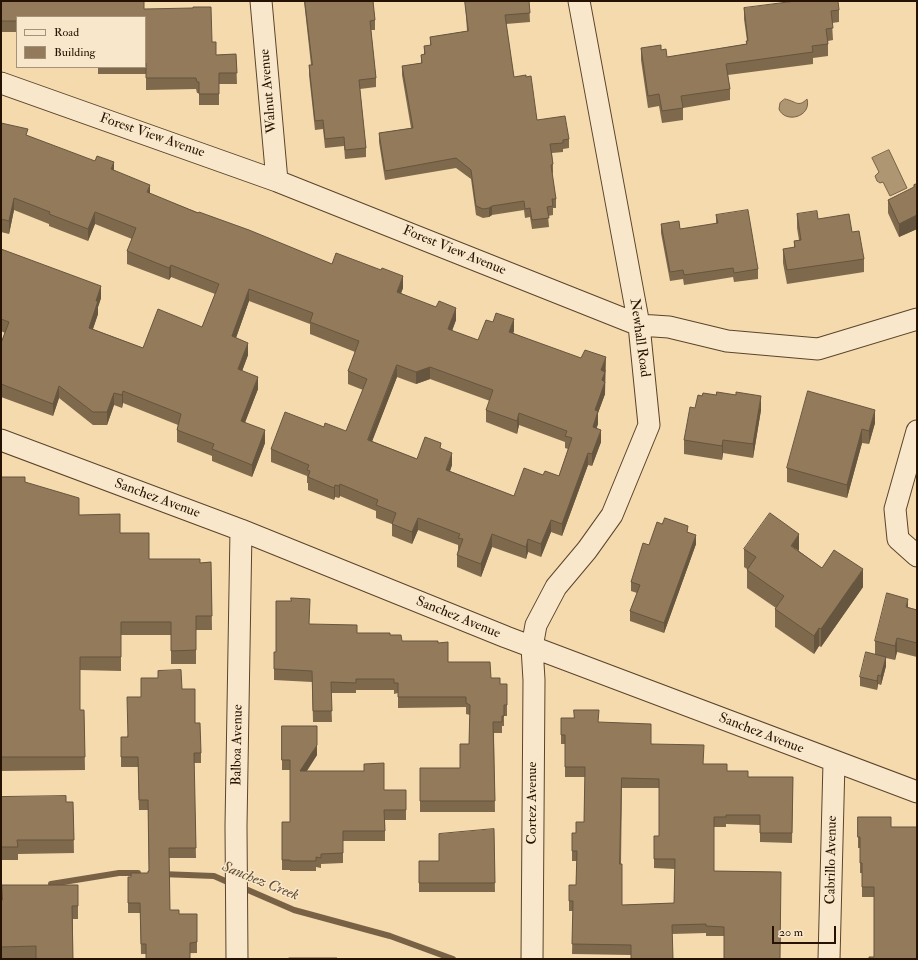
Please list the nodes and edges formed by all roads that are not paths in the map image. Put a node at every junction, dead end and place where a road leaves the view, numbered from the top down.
1 (261, 1) edge
2 (579, 1) edge
3 (1, 83) edge
4 (277, 180) junction
5 (916, 324) edge
6 (638, 325) junction
7 (917, 431) edge
8 (1, 440) edge
9 (241, 530) junction
10 (917, 556) edge
11 (532, 647) junction
12 (834, 762) junction
13 (917, 792) edge
14 (237, 959) edge
15 (532, 959) edge
16 (830, 959) edge

1 - 4 street, Walnut Avenue
2 - 6 street, Newhall Road
3 - 4 street, Forest View Avenue
4 - 6 street, Forest View Avenue
5 - 6 street, Forest View Avenue
6 - 11 street, Newhall Road
7 - 10 street
8 - 9 street, Sanchez Avenue
9 - 11 street, Sanchez Avenue
9 - 14 street, Balboa Avenue
11 - 12 street, Sanchez Avenue
11 - 15 street, Cortez Avenue
12 - 13 street, Sanchez Avenue
12 - 16 street, Cabrillo Avenue

